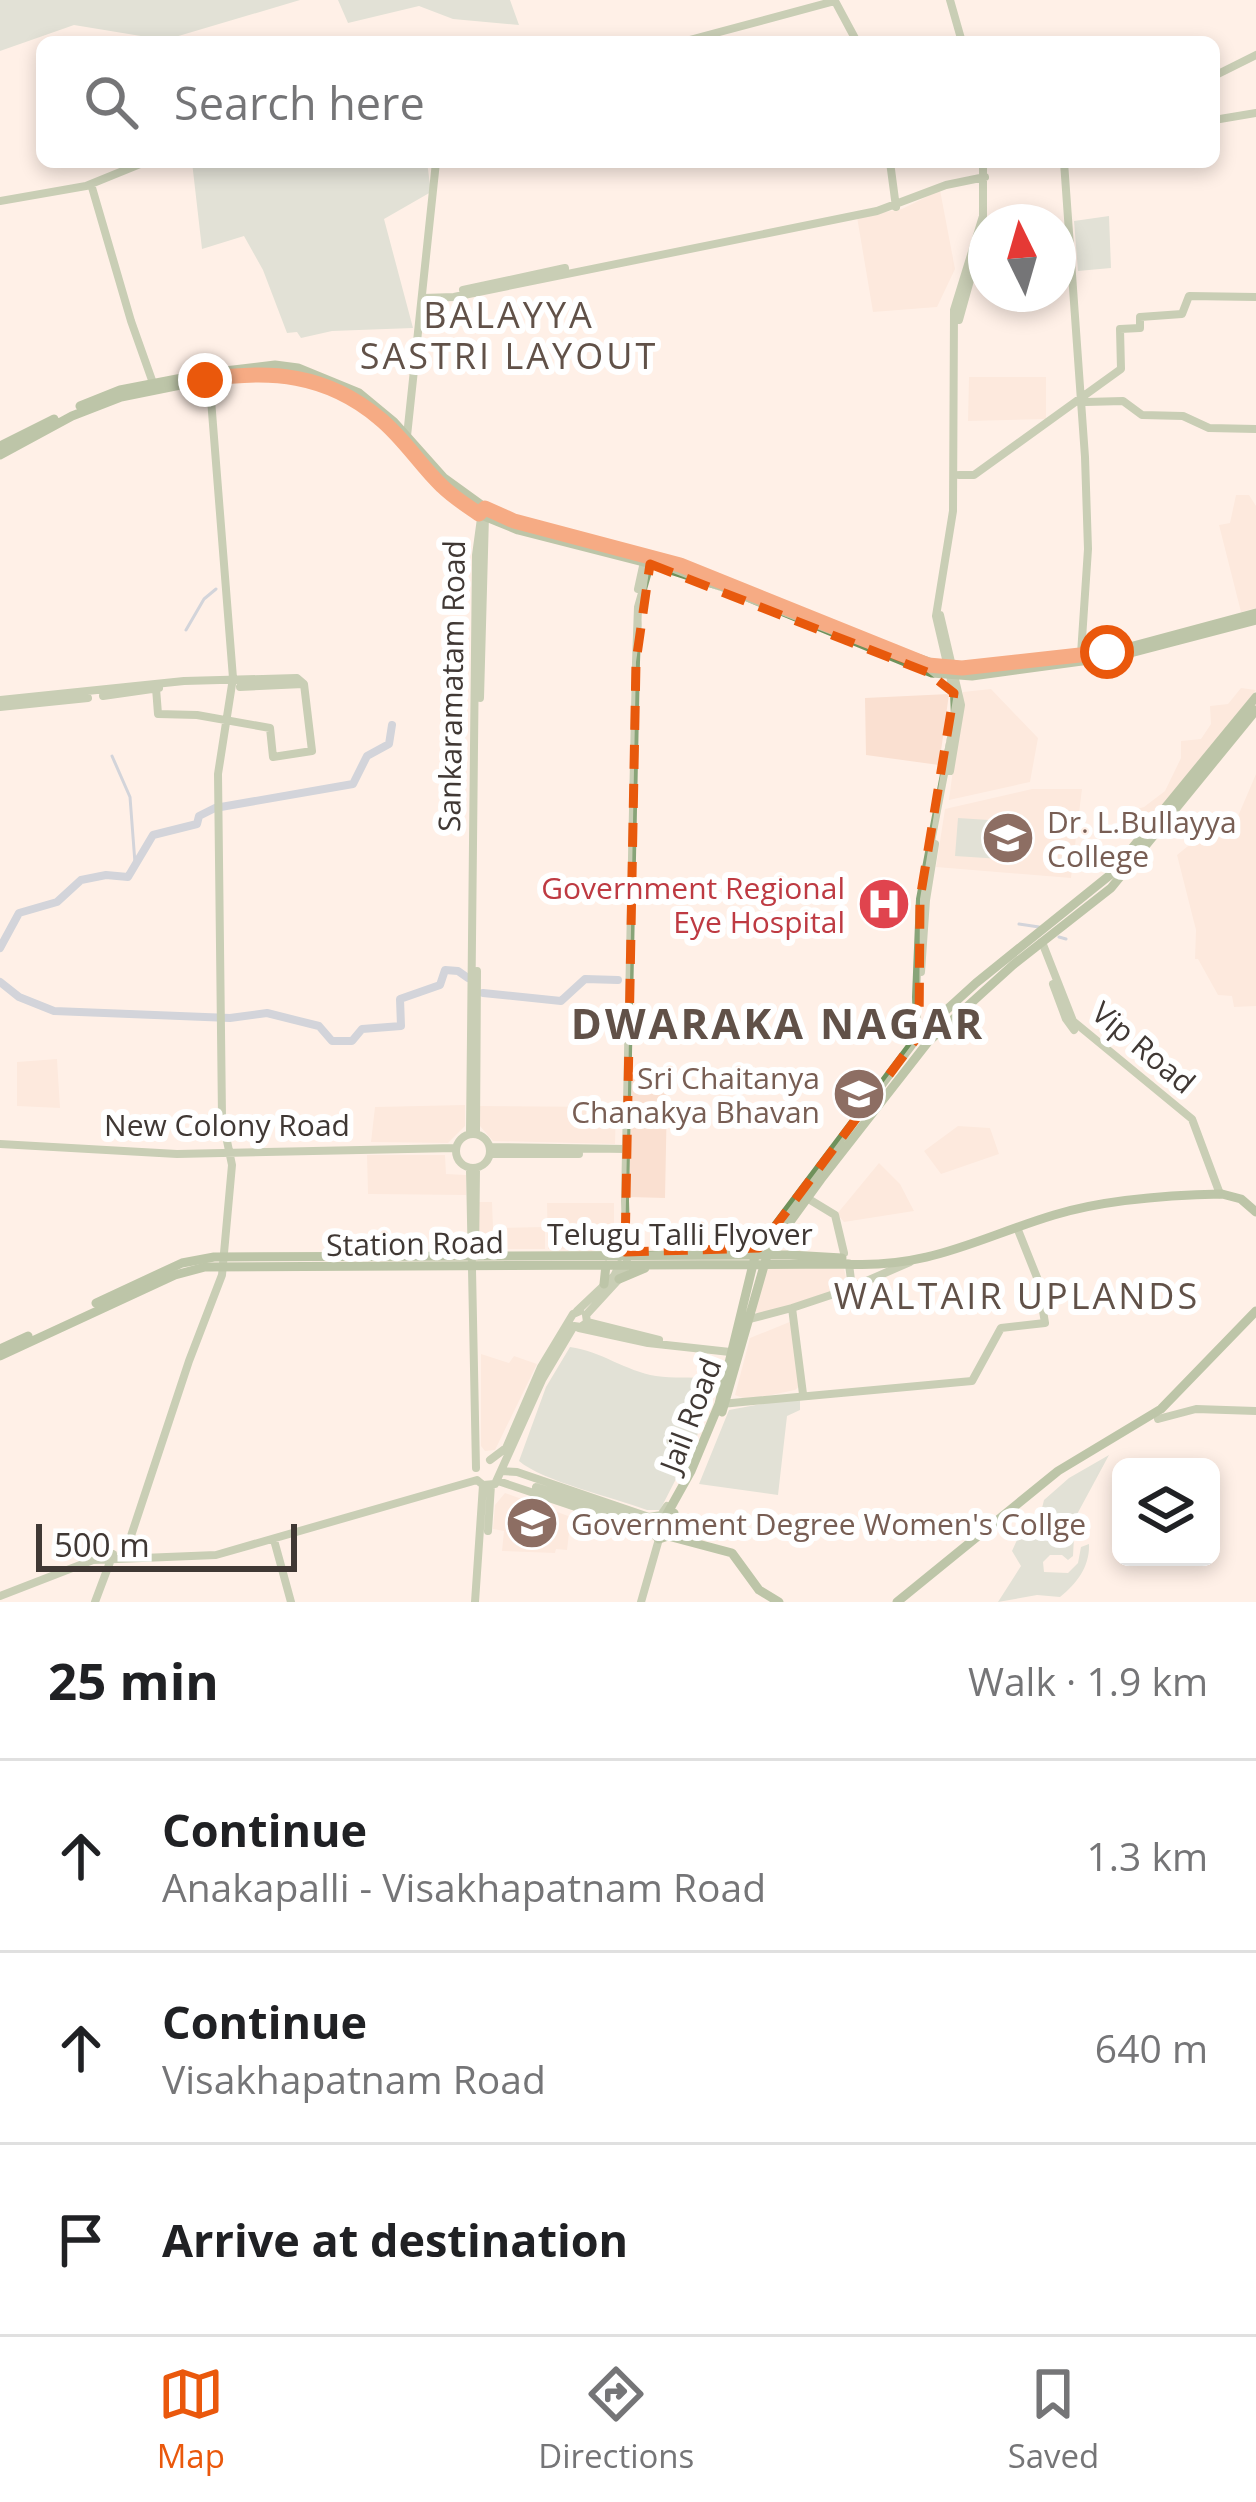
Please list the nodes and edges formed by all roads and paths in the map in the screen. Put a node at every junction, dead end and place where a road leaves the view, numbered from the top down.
1 (836, 0) edge
2 (948, 0) edge
3 (704, 36) edge
4 (854, 36) edge
5 (958, 36) edge
6 (1256, 58) edge
7 (1220, 75) edge
8 (1256, 113) edge
9 (1220, 119) edge
10 (130, 168) edge
11 (436, 168) edge
12 (891, 168) edge
13 (985, 168) edge
14 (1066, 168) edge
15 (91, 184) junction
16 (0, 202) edge
17 (986, 204) edge
18 (896, 205) junction
19 (968, 282) edge
20 (1256, 297) edge
21 (425, 298) junction
22 (207, 377) junction
23 (153, 383) junction
24 (1085, 397) junction
25 (1256, 429) edge
26 (406, 437) junction
27 (0, 451) edge
28 (959, 475) junction
29 (483, 513) junction
30 (627, 558) junction
31 (648, 560) junction
32 (639, 582) junction
33 (1256, 617) edge
34 (1081, 649) junction
35 (950, 667) junction
36 (926, 668) junction
37 (973, 672) junction
38 (231, 686) junction
39 (157, 688) junction
40 (957, 692) junction
41 (0, 704) edge
42 (1256, 704) edge
43 (227, 720) junction
44 (1038, 941) junction
45 (924, 1034) junction
46 (473, 1132) junction
47 (0, 1146) edge
48 (455, 1150) junction
49 (491, 1150) junction
50 (623, 1151) junction
51 (232, 1153) junction
52 (473, 1170) junction
53 (819, 1176) junction
54 (1216, 1191) junction
55 (807, 1198) junction
56 (1256, 1209) edge
57 (1018, 1230) junction
58 (472, 1252) junction
59 (622, 1252) junction
60 (762, 1252) junction
61 (919, 1258) junction
62 (225, 1259) junction
63 (846, 1260) junction
64 (473, 1265) junction
65 (606, 1265) junction
66 (623, 1265) junction
67 (650, 1265) junction
68 (757, 1268) junction
69 (619, 1280) junction
70 (604, 1284) junction
71 (852, 1288) junction
72 (825, 1299) junction
73 (93, 1308) junction
74 (791, 1308) junction
75 (1256, 1315) edge
76 (745, 1317) junction
77 (579, 1320) junction
78 (796, 1331) junction
79 (731, 1347) junction
80 (0, 1353) edge
81 (729, 1376) dead end
82 (726, 1389) junction
83 (803, 1394) junction
84 (1176, 1398) junction
85 (720, 1406) junction
86 (1196, 1408) junction
87 (1256, 1411) edge
88 (1158, 1419) junction
89 (489, 1473) junction
90 (522, 1487) junction
91 (490, 1498) junction
92 (661, 1532) junction
93 (274, 1538) junction
94 (117, 1555) junction
95 (0, 1594) edge
96 (95, 1602) edge
97 (291, 1602) edge
98 (478, 1602) edge
99 (640, 1602) edge
100 (770, 1602) edge
101 (779, 1602) edge
102 (901, 1602) edge

1 - 3 main road
1 - 4 main road
2 - 5 main road
6 - 7 main road
8 - 9 main road
10 - 15 main road
11 - 21 main road
12 - 18 main road
13 - 17 main road
13 - 18 main road
13 - 35 main road
14 - 24 main road
15 - 16 main road
15 - 23 main road
18 - 21 main road
19 - 28 main road
20 - 24 main road
21 - 26 main road
22 - 23 main road
22 - 26 main road
22 - 27 main road
22 - 29 main road
22 - 38 main road
22 - 38 main road
23 - 27 main road
24 - 25 main road
24 - 28 main road
24 - 34 main road
26 - 29 main road
28 - 35 main road
29 - 30 main road
29 - 31 main road
29 - 46 main road, Sankaramatam Road
30 - 31 main road
30 - 32 main road
31 - 32 main road
31 - 36 main road
31 - 50 main road
32 - 50 main road
33 - 34 main road
33 - 37 main road
34 - 37 main road
35 - 36 main road
35 - 36 main road
35 - 37 main road
35 - 37 main road
35 - 40 main road
36 - 40 main road
37 - 40 main road
38 - 39 main road
38 - 41 main road
38 - 43 main road
38 - 43 main road
39 - 41 main road
39 - 43 main road
40 - 45 main road
42 - 44 main road
43 - 51 main road
44 - 45 main road
44 - 53 main road
44 - 54 main road, Vip Road
45 - 53 main road
46 - 48 main road
46 - 49 main road
47 - 51 main road, New Colony Road
48 - 51 main road, New Colony Road
48 - 52 main road
49 - 50 main road
49 - 52 main road
50 - 59 main road
51 - 62 main road
52 - 58 main road
53 - 55 main road
53 - 60 main road
54 - 56 main road
54 - 57 main road
54 - 61 main road
55 - 60 main road
55 - 63 main road
57 - 61 main road
57 - 83 main road
58 - 59 main road
58 - 62 main road
58 - 64 main road
59 - 60 main road
59 - 66 main road
60 - 63 main road
60 - 68 main road
61 - 63 main road
61 - 71 main road
61 - 72 main road
62 - 64 main road, Station Road
62 - 73 main road, Station Road
62 - 94 main road
63 - 68 main road
63 - 71 main road
63 - 73 main road, Telugu Talli Flyover, bridge
64 - 65 main road, Station Road
64 - 89 main road
65 - 66 main road, Station Road
65 - 70 main road
66 - 67 main road, Station Road
66 - 69 main road
66 - 70 main road
67 - 68 main road, Station Road
67 - 69 main road
68 - 76 main road
69 - 77 main road
70 - 77 main road
71 - 72 main road
72 - 74 main road
72 - 78 main road
73 - 80 main road, Station Road
74 - 76 main road
74 - 78 main road
75 - 84 main road
76 - 79 main road, Jail Road
76 - 82 main road, Jail Road
77 - 79 main road
77 - 89 main road
78 - 83 main road
79 - 82 main road, Jail Road
81 - 82 main road
82 - 85 main road, Jail Road
83 - 85 main road
84 - 86 main road
84 - 88 main road
84 - 102 main road
85 - 89 main road
85 - 92 main road, Jail Road
86 - 87 main road
86 - 88 main road
88 - 102 main road
89 - 90 main road
89 - 91 main road
89 - 92 main road
89 - 93 main road
89 - 98 main road
90 - 91 main road
90 - 92 main road
91 - 98 main road
92 - 99 main road, Jail Road
92 - 100 main road
92 - 101 main road
93 - 94 main road
93 - 97 main road
94 - 95 main road
94 - 96 main road

